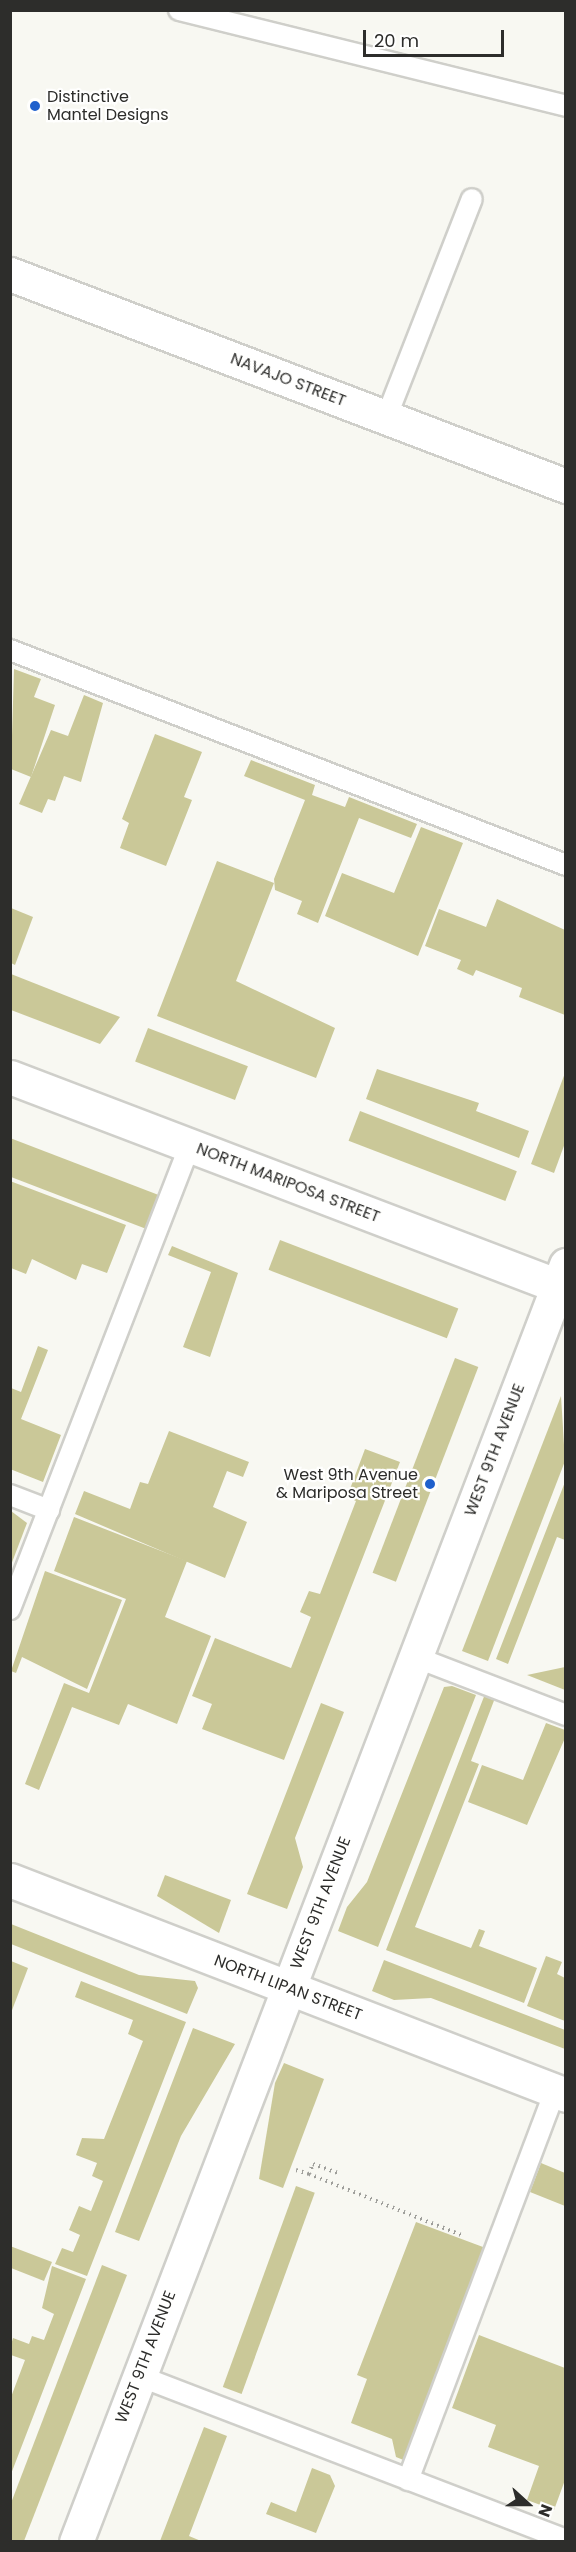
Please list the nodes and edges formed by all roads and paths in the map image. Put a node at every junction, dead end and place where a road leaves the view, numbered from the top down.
1 (179, 10) edge
2 (566, 106) edge
3 (472, 200) dead end
4 (10, 274) edge
5 (386, 418) junction
6 (566, 486) edge
7 (10, 650) edge
8 (566, 865) edge
9 (10, 1077) edge
10 (190, 1145) junction
11 (563, 1280) edge
12 (10, 1495) edge
13 (49, 1510) junction
14 (10, 1609) edge
15 (415, 1657) junction
16 (566, 1715) edge
17 (10, 1880) edge
18 (288, 1988) junction
19 (560, 2093) edge
20 (296, 2170) dead end
21 (309, 2174) junction
22 (340, 2174) dead end
23 (496, 2248) junction
24 (139, 2376) junction
25 (408, 2480) junction
26 (566, 2540) edge
27 (76, 2541) edge

1 - 2 lane
3 - 5 lane
4 - 5 street, NAVAJO STREET
5 - 6 street, NAVAJO STREET
7 - 8 lane
9 - 10 street, NORTH MARIPOSA STREET
10 - 11 street, NORTH MARIPOSA STREET
10 - 13 lane
11 - 15 street, WEST 9TH AVENUE
12 - 13 lane
13 - 14 lane
15 - 16 lane
15 - 18 street, WEST 9TH AVENUE
17 - 18 street, NORTH LIPAN STREET
18 - 19 street, NORTH LIPAN STREET
18 - 24 street, WEST 9TH AVENUE
19 - 23 lane
20 - 21 path
21 - 22 path
21 - 23 path
23 - 25 lane
24 - 25 lane
24 - 27 street, WEST 9TH AVENUE
25 - 26 lane

